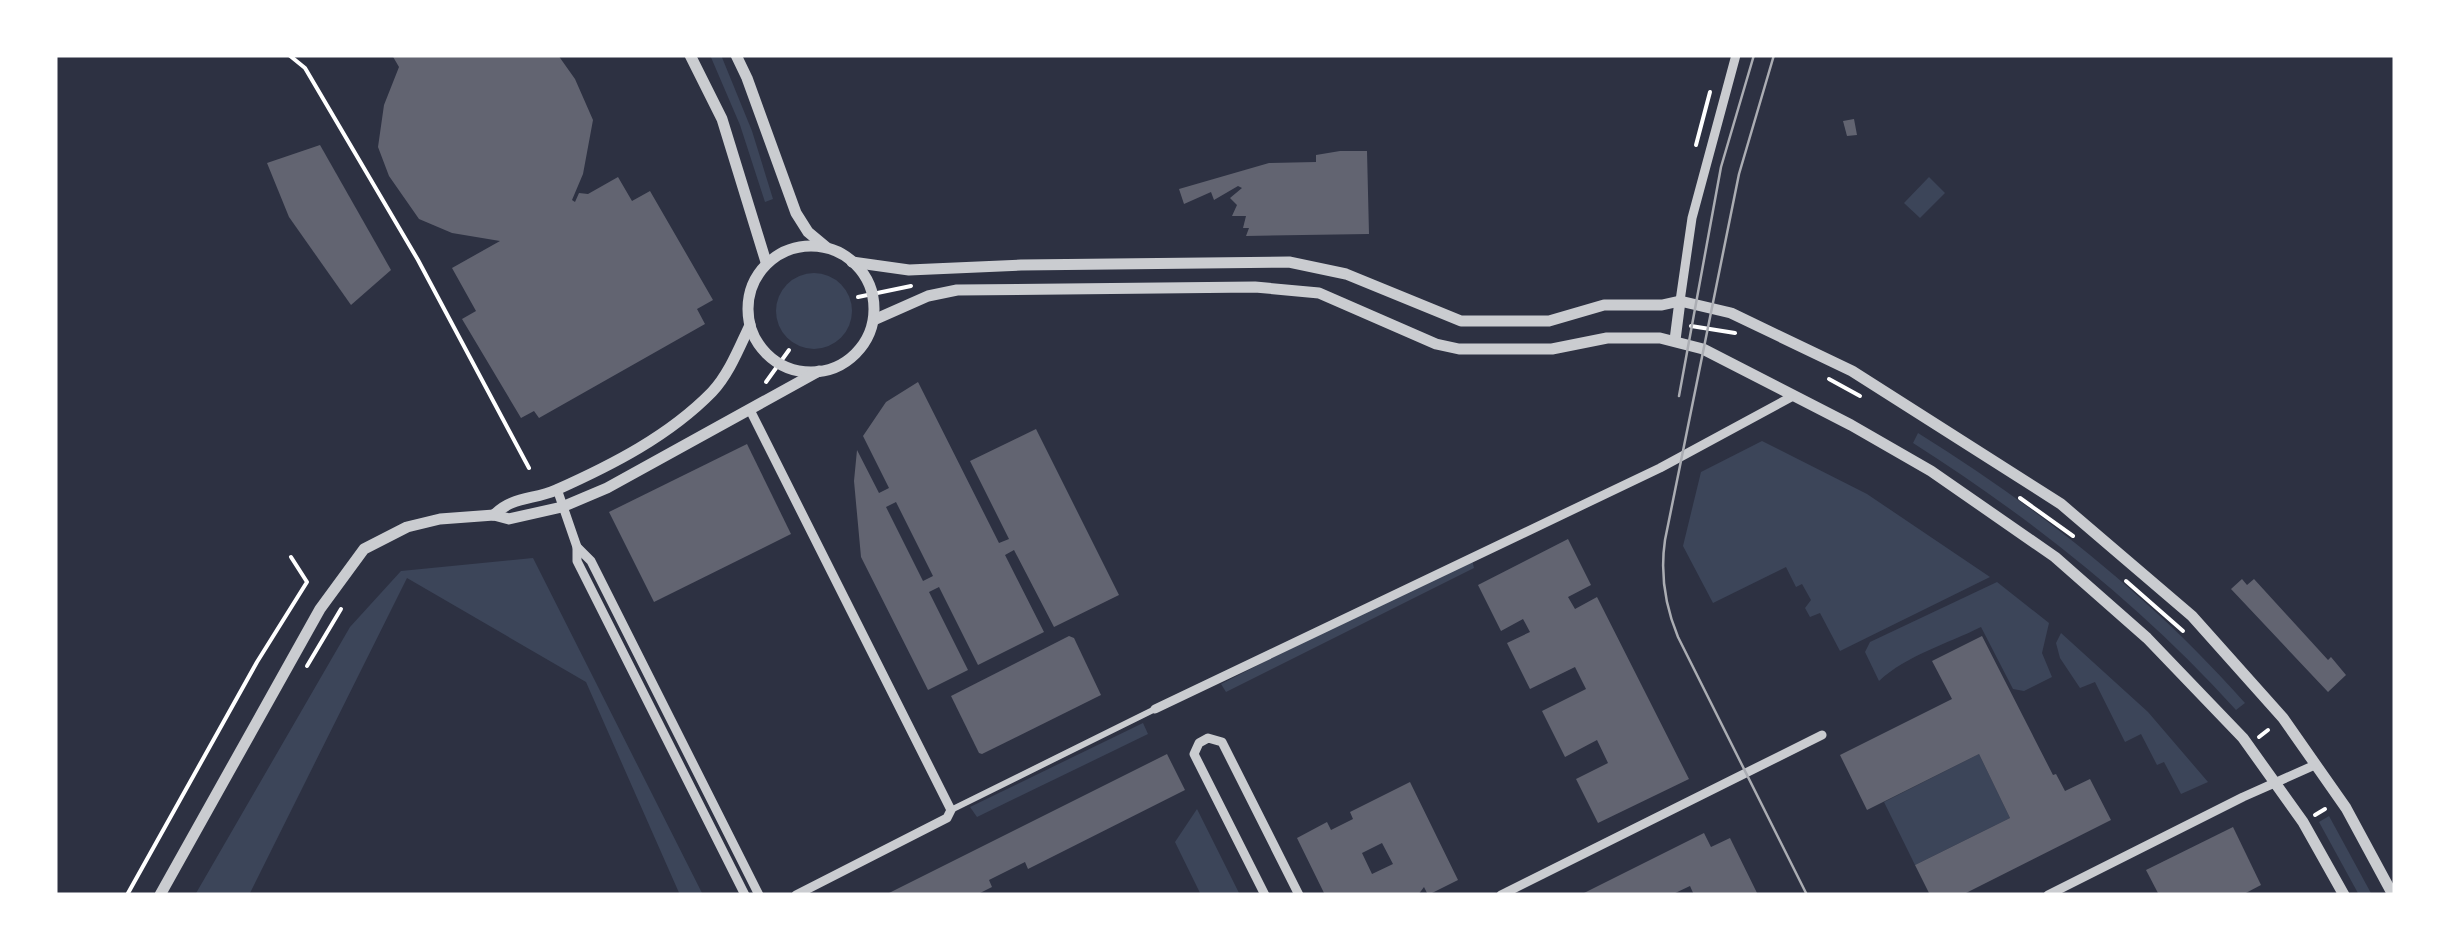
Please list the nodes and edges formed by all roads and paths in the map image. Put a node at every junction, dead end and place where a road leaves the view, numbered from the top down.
1 (289, 55) edge
2 (690, 55) edge
3 (736, 55) edge
4 (1736, 55) edge
5 (826, 247) junction
6 (766, 262) junction
7 (852, 262) junction
8 (887, 290) dead end
9 (873, 292) junction
10 (858, 296) dead end
11 (1680, 301) junction
12 (876, 319) junction
13 (750, 325) junction
14 (1675, 340) junction
15 (788, 350) dead end
16 (780, 363) junction
17 (819, 372) junction
18 (768, 380) dead end
19 (1793, 396) junction
20 (750, 410) junction
21 (529, 468) dead end
22 (557, 490) junction
23 (562, 507) junction
24 (494, 514) junction
25 (577, 547) junction
26 (291, 557) dead end
27 (344, 602) dead end
28 (301, 677) dead end
29 (1155, 710) joint
30 (2268, 730) dead end
31 (1822, 735) dead end
32 (2259, 737) dead end
33 (2315, 764) junction
34 (2275, 782) junction
35 (2324, 809) dead end
36 (951, 810) junction
37 (2315, 815) dead end
38 (127, 895) edge
39 (160, 895) edge
40 (745, 895) edge
41 (759, 895) edge
42 (796, 895) edge
43 (1265, 895) edge
44 (1299, 895) edge
45 (1501, 895) edge
46 (2048, 895) edge
47 (2344, 895) edge
48 (2393, 895) edge

1 - 21 path
2 - 6 street
3 - 5 street
4 - 11 street
5 - 6 street
5 - 7 street
6 - 13 street
7 - 9 street
7 - 11 street
8 - 9 path
9 - 10 path
9 - 12 street
11 - 14 street
11 - 33 street
12 - 14 street
12 - 17 street
13 - 16 street
13 - 22 street
14 - 19 street
15 - 16 path
16 - 17 street
16 - 18 path
17 - 20 street
19 - 29 street
19 - 34 street
20 - 23 street
20 - 36 street
22 - 23 street
22 - 24 street
23 - 24 street
23 - 25 street
24 - 39 street
25 - 40 street
25 - 41 street
26 - 38 path
27 - 28 path
29 - 36 street
30 - 32 path
31 - 45 street
33 - 34 street
33 - 48 street
34 - 46 street
34 - 47 street
35 - 37 path
36 - 42 street
43 - 44 street

